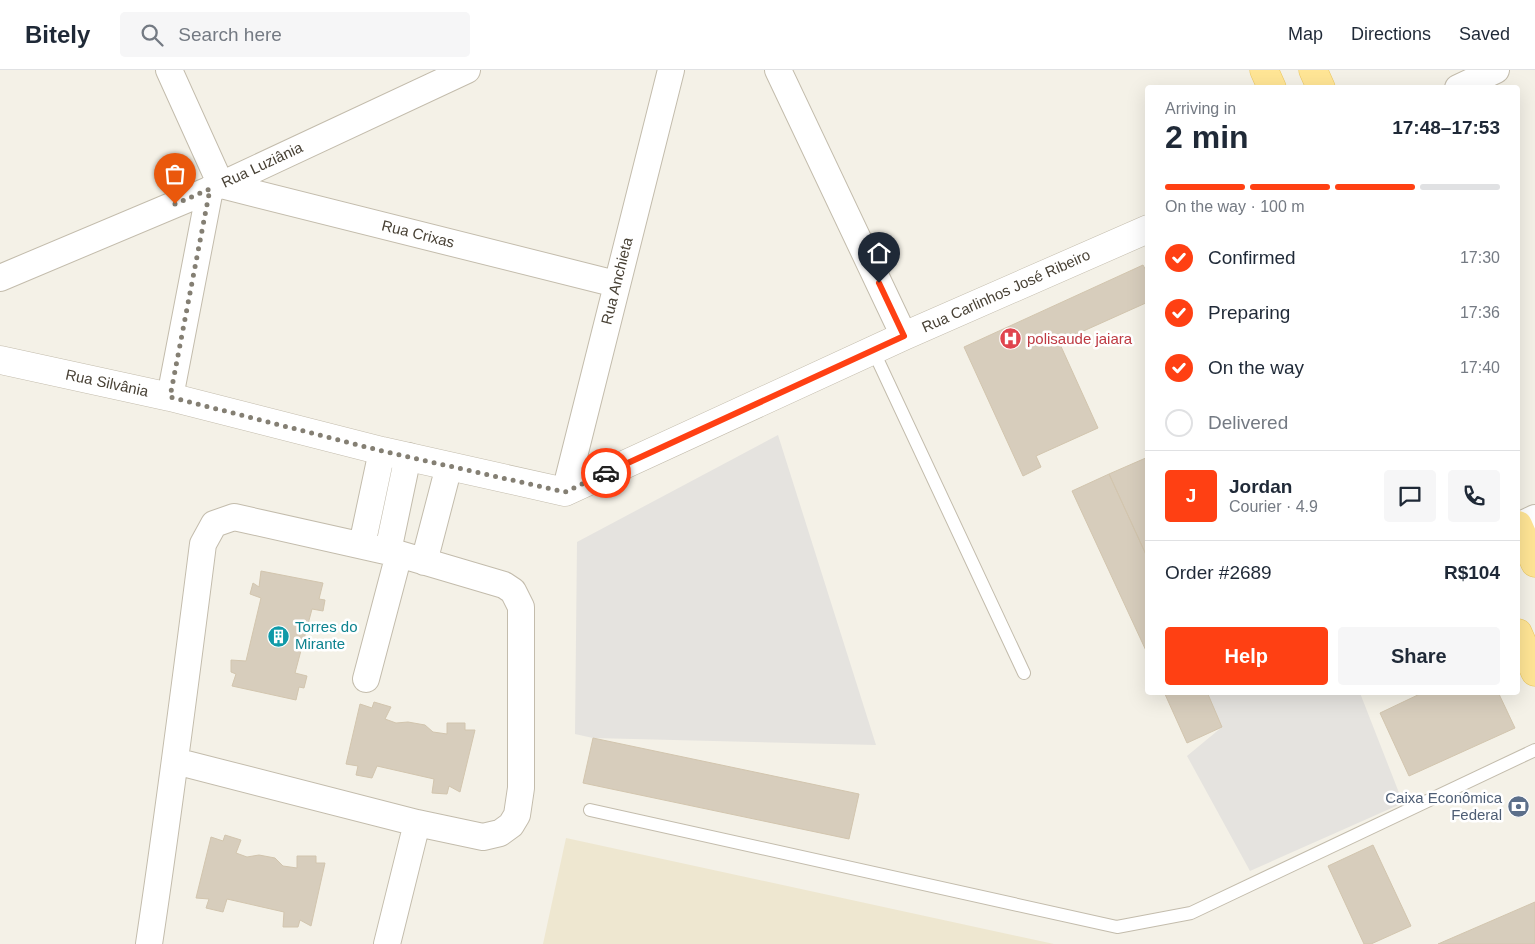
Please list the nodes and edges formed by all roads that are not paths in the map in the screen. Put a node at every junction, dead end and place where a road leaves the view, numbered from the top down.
1 (169, 70) edge
2 (467, 70) edge
3 (671, 70) edge
4 (778, 70) edge
5 (1264, 70) edge
6 (1313, 70) edge
7 (1496, 70) edge
8 (1271, 85) edge
9 (1320, 85) edge
10 (1464, 85) edge
11 (215, 187) junction
12 (1145, 230) edge
13 (0, 278) edge
14 (616, 284) junction
15 (904, 336) junction
16 (874, 350) junction
17 (0, 360) edge
18 (170, 397) junction
19 (395, 454) junction
20 (449, 466) junction
21 (565, 492) junction
22 (1535, 518) edge
23 (1520, 524) edge
24 (1520, 529) edge
25 (362, 545) junction
26 (393, 553) junction
27 (424, 562) junction
28 (1535, 563) edge
29 (1520, 638) edge
30 (1535, 672) edge
31 (1024, 673) dead end
32 (366, 679) dead end
33 (1535, 750) edge
34 (175, 760) junction
35 (590, 810) dead end
36 (417, 823) junction
37 (149, 944) edge
38 (388, 944) edge

1 - 11 street
2 - 11 street, Rua Luziânia
3 - 14 street, Rua Anchieta
4 - 15 street
5 - 8 main road
6 - 9 main road
7 - 10 street
11 - 13 street, Rua Luziânia
11 - 14 street, Rua Crixas
11 - 18 street
12 - 15 street, Rua Carlinhos José Ribeiro
14 - 21 street, Rua Anchieta
15 - 16 street, Rua Carlinhos José Ribeiro
16 - 21 street, Rua Carlinhos José Ribeiro
16 - 31 lane
17 - 18 street, Rua Silvânia
18 - 19 street, Rua Silvânia
19 - 20 street, Rua Silvânia
19 - 25 street
19 - 26 street
20 - 21 street, Rua Silvânia
20 - 27 street
22 - 23 street
24 - 28 main road
25 - 26 street
25 - 34 street
26 - 27 street
26 - 32 street
27 - 36 street
29 - 30 main road
33 - 35 lane
34 - 36 street
34 - 37 street
36 - 38 street

